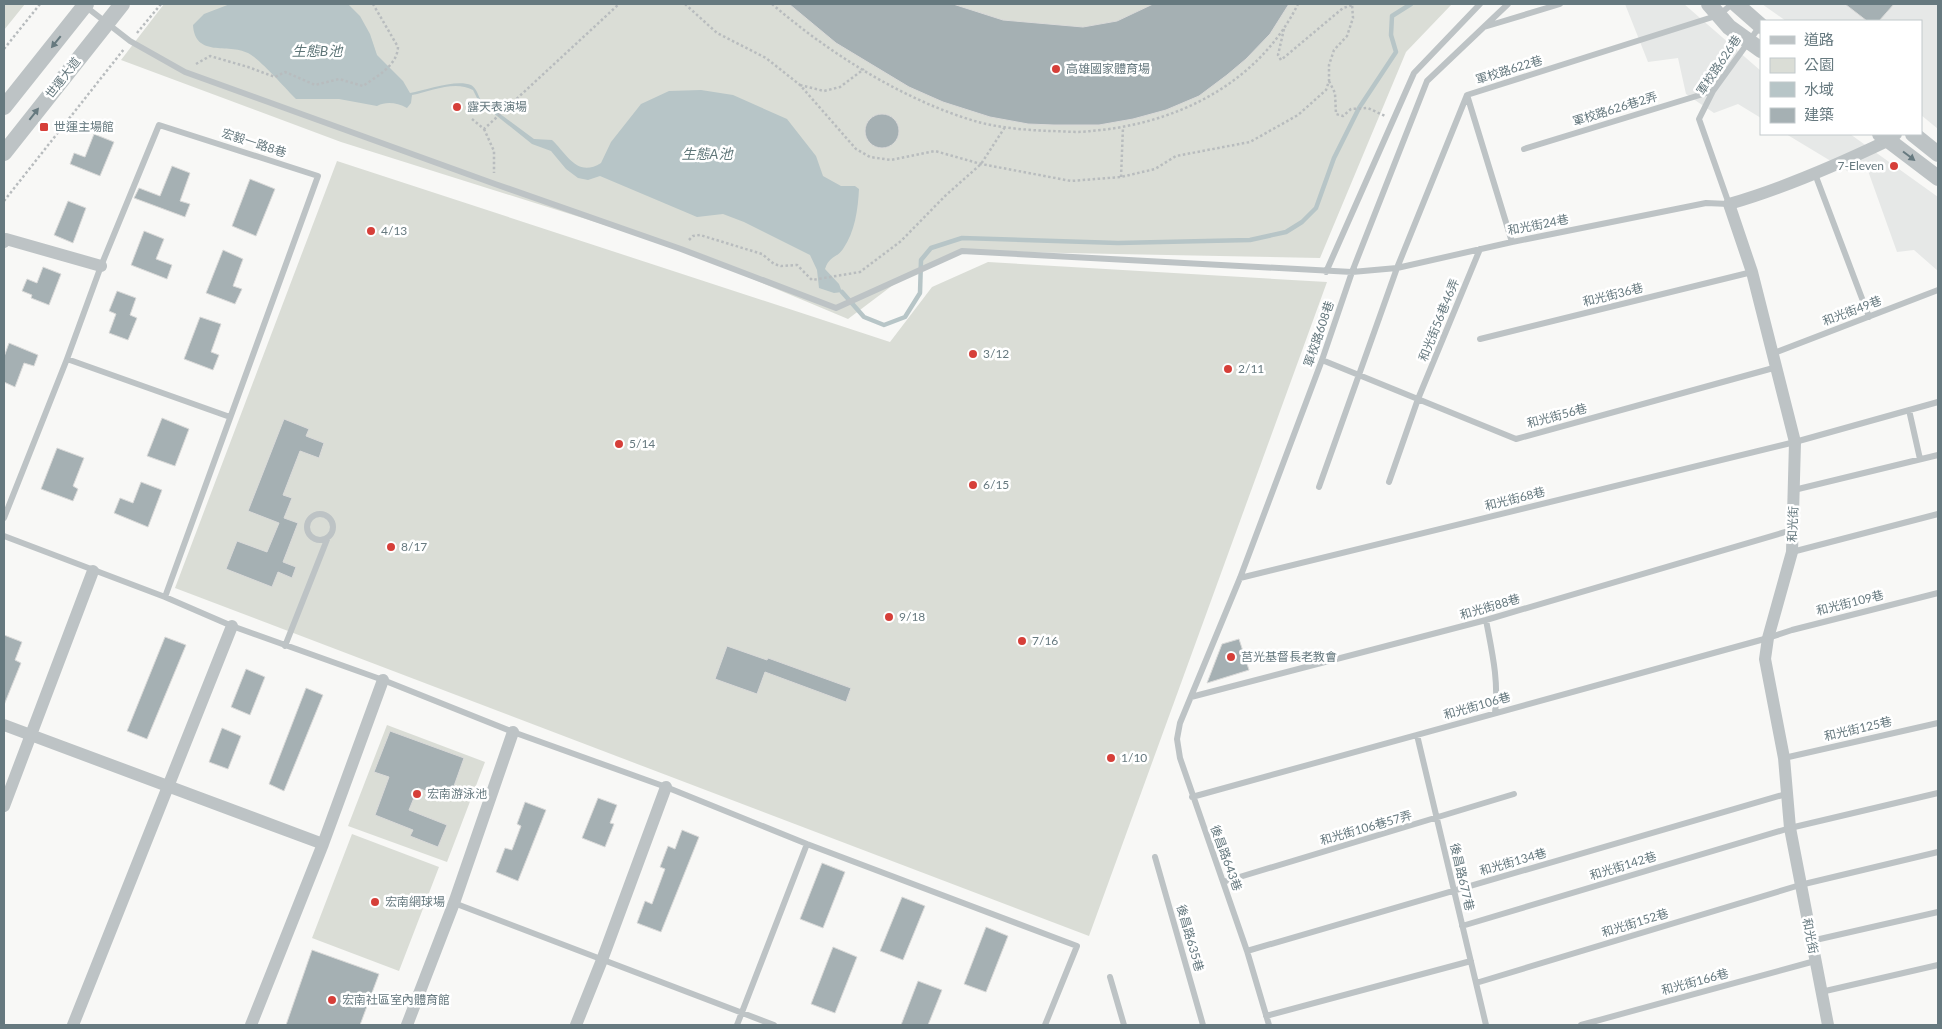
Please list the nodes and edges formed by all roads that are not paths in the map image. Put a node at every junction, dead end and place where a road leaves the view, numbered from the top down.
1 (85, 4) edge
2 (122, 4) edge
3 (1480, 4) edge
4 (1508, 4) edge
5 (1560, 4) edge
6 (1732, 4) edge
7 (1736, 4) edge
8 (1714, 10) edge
9 (106, 24) junction
10 (1760, 25) edge
11 (1483, 28) junction
12 (1760, 29) edge
13 (1755, 46) edge
14 (1713, 91) junction
15 (1467, 95) junction
16 (4, 107) edge
17 (1914, 135) edge
18 (1888, 136) edge
19 (1524, 149) dead end
20 (4, 153) edge
21 (1938, 154) edge
22 (1815, 174) junction
23 (1938, 178) edge
24 (1730, 204) junction
25 (4, 242) edge
26 (1512, 242) junction
27 (1480, 249) junction
28 (101, 266) junction
29 (1397, 268) junction
30 (1326, 272) junction
31 (1352, 272) junction
32 (1752, 272) junction
33 (1938, 290) edge
34 (1869, 317) junction
35 (1480, 339) dead end
36 (1774, 353) junction
37 (67, 359) junction
38 (1322, 360) junction
39 (1777, 367) junction
40 (1358, 374) junction
41 (1418, 399) junction
42 (1938, 402) edge
43 (1909, 410) junction
44 (230, 416) junction
45 (1795, 442) junction
46 (1938, 455) edge
47 (1920, 459) junction
48 (1389, 482) dead end
49 (1319, 487) dead end
50 (1794, 490) junction
51 (1938, 514) edge
52 (4, 518) edge
53 (1792, 530) junction
54 (4, 536) edge
55 (328, 537) junction
56 (1792, 552) junction
57 (93, 571) junction
58 (1240, 578) junction
59 (1938, 593) edge
60 (165, 597) junction
61 (1486, 620) junction
62 (232, 626) junction
63 (1768, 638) junction
64 (285, 646) junction
65 (383, 680) junction
66 (1191, 697) junction
67 (1495, 713) junction
68 (1938, 723) edge
69 (4, 725) edge
70 (513, 732) junction
71 (1417, 735) junction
72 (31, 736) junction
73 (1784, 758) junction
74 (167, 786) junction
75 (666, 787) junction
76 (1938, 793) edge
77 (1514, 794) dead end
78 (1786, 794) junction
79 (1192, 797) junction
80 (4, 806) edge
81 (1437, 819) junction
82 (1790, 828) junction
83 (323, 844) junction
84 (807, 844) junction
85 (1938, 852) edge
86 (1155, 857) dead end
87 (1223, 882) junction
88 (1800, 885) junction
89 (1454, 891) junction
90 (454, 903) junction
91 (1938, 912) edge
92 (1462, 926) junction
93 (1811, 941) junction
94 (1247, 951) junction
95 (602, 960) junction
96 (1471, 961) junction
97 (1815, 961) junction
98 (1938, 965) edge
99 (1110, 977) dead end
100 (1476, 982) junction
101 (1821, 992) junction
102 (742, 1013) junction
103 (1266, 1016) junction
104 (72, 1025) edge
105 (251, 1025) edge
106 (407, 1025) edge
107 (576, 1025) edge
108 (737, 1025) edge
109 (774, 1025) edge
110 (1045, 1025) edge
111 (1124, 1025) edge
112 (1203, 1025) edge
113 (1269, 1025) edge
114 (1486, 1025) edge
115 (1581, 1025) edge
116 (1828, 1025) edge

1 - 9 lane, 和光街24巷
1 -> 16 street
2 - 9 street, 世運大道
3 - 30 lane
4 - 11 lane, 軍校路608巷
5 - 11 lane
6 - 8 lane, 軍校路622巷
7 - 10 street
8 - 13 street
8 - 15 lane, 軍校路622巷
20 -> 9 street, 世運大道
9 - 30 lane, 和光街24巷
11 - 31 lane, 軍校路608巷
12 - 13 lane, 軍校路626巷
13 - 14 lane, 軍校路626巷
14 - 19 lane, 軍校路626巷2弄
14 - 24 lane, 軍校路626巷
15 - 26 lane
15 - 29 lane, 軍校路622巷
17 - 21 street
18 - 22 street
18 -> 23 street
22 - 24 street
22 - 34 lane
24 - 26 lane, 和光街24巷
24 - 32 street, 和光街
25 - 28 street
26 - 27 lane, 和光街24巷
27 - 29 lane, 和光街24巷
27 - 41 lane, 和光街56巷46弄
28 - 37 lane, 宏毅一路8巷
28 - 44 lane, 宏毅一路8巷
29 - 31 lane, 和光街24巷
29 - 40 lane, 軍校路622巷
30 - 31 lane, 和光街24巷
31 - 38 lane, 軍校路608巷
32 - 35 lane, 和光街36巷
32 - 36 street, 和光街
33 - 34 lane, 和光街49巷
34 - 36 lane, 和光街49巷
36 - 39 street, 和光街
37 - 44 lane
37 - 52 lane, 宏毅一路8巷
38 - 40 lane, 和光街56巷
38 - 58 lane, 軍校路608巷
39 - 41 lane, 和光街56巷
39 - 45 street, 和光街
40 - 41 lane, 和光街56巷
40 - 49 lane, 軍校路622巷
41 - 48 lane, 和光街56巷46弄
42 - 43 lane, 和光街68巷
43 - 45 lane, 和光街68巷
43 - 47 lane
44 - 60 lane, 宏毅一路8巷
45 - 50 street, 和光街
45 - 58 lane, 和光街68巷
46 - 47 lane
47 - 50 lane
50 - 53 street, 和光街
51 - 56 lane
53 - 56 street, 和光街
53 - 61 lane, 和光街88巷
54 - 57 lane
55 - 55 lane
55 - 64 lane
56 - 63 street, 和光街
57 - 60 lane
57 - 72 street
58 - 66 lane, 軍校路608巷
59 - 63 lane, 和光街109巷
60 - 62 lane
61 - 66 lane, 和光街88巷
61 - 67 lane
62 - 64 lane
62 - 74 street
63 - 67 lane, 和光街106巷
63 - 73 street, 和光街
64 - 65 lane
65 - 70 lane
65 - 83 street
66 - 79 lane, 後昌路643巷
67 - 71 lane, 和光街106巷
68 - 73 lane, 和光街125巷
69 - 72 street
70 - 75 lane
70 - 90 street
71 - 79 lane, 和光街106巷
71 - 81 lane, 後昌路677巷
72 - 74 street
72 - 80 street
73 - 78 street, 和光街
74 - 83 street
74 - 104 street
75 - 84 lane
75 - 95 street
76 - 82 lane, 和光街142巷
77 - 81 lane, 和光街106巷57弄
78 - 82 street, 和光街
78 - 89 lane, 和光街134巷
79 - 87 lane, 後昌路643巷
81 - 87 lane, 和光街106巷57弄
81 - 89 lane, 後昌路677巷
82 - 88 street, 和光街
82 - 92 lane, 和光街142巷
83 - 105 street
84 - 102 lane
84 - 110 lane
85 - 88 lane, 和光街152巷
86 - 112 lane, 後昌路635巷
87 - 94 lane, 後昌路643巷
88 - 93 street, 和光街
88 - 100 lane, 和光街152巷
89 - 92 lane, 後昌路677巷
89 - 94 lane, 和光街134巷
90 - 95 lane
90 - 106 street
91 - 93 lane
92 - 96 lane, 後昌路677巷
93 - 97 street, 和光街
94 - 103 lane, 後昌路643巷
95 - 102 lane
95 - 107 street
96 - 100 lane, 後昌路677巷
96 - 103 lane
97 - 101 street, 和光街
97 - 115 lane, 和光街166巷
98 - 101 lane
99 - 111 lane
100 - 114 lane, 後昌路677巷
101 - 116 street, 和光街
102 - 108 lane
102 - 109 lane
103 - 113 lane, 後昌路643巷

